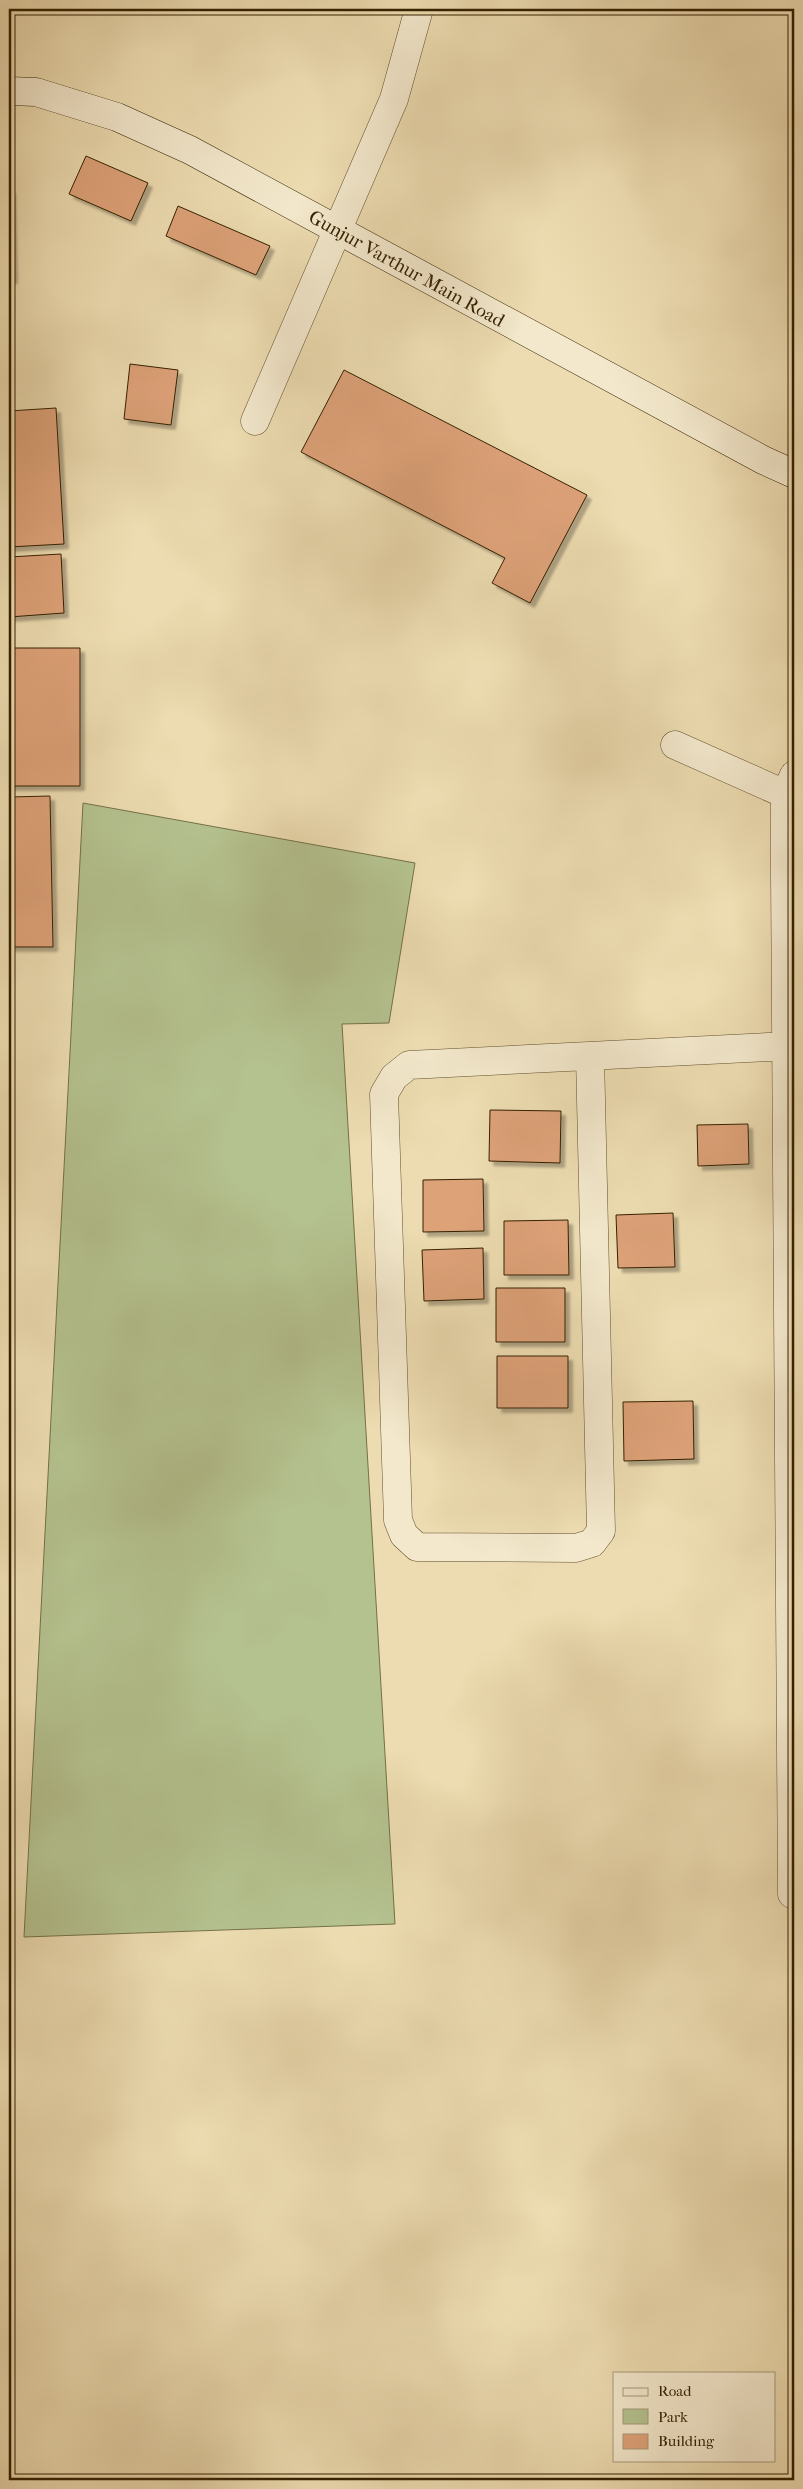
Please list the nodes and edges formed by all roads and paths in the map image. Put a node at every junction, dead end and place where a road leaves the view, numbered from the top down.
1 (419, 9) edge
2 (9, 91) edge
3 (337, 230) junction
4 (255, 421) dead end
5 (794, 474) edge
6 (675, 745) dead end
7 (789, 784) edge
8 (790, 877) edge
9 (788, 1046) junction
10 (590, 1056) junction
11 (792, 1894) dead end

1 - 3 street
2 - 3 street, Gunjur Varthur Main Road
3 - 4 street
3 - 5 street, Gunjur Varthur Main Road
6 - 7 street
7 - 8 street
8 - 9 street
9 - 10 street
9 - 11 street
10 - 10 street

